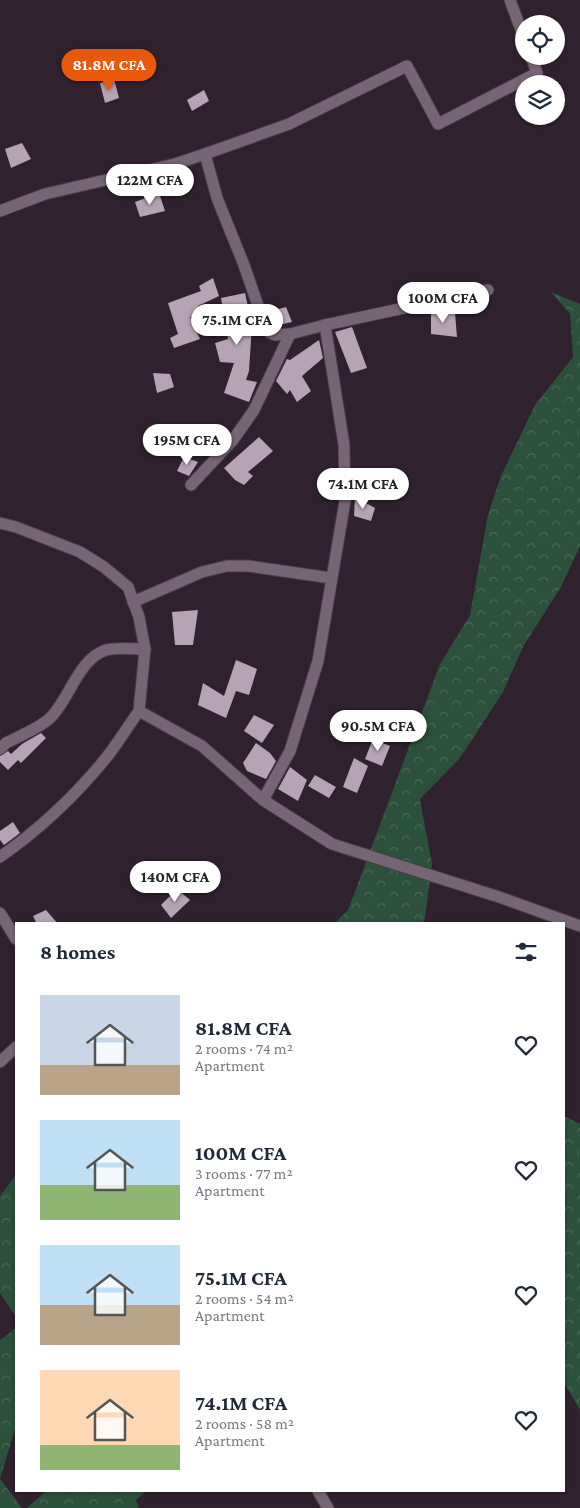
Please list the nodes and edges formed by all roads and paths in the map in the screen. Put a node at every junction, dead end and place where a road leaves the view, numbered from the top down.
1 (510, 0) edge
2 (516, 15) edge
3 (534, 65) edge
4 (205, 154) junction
5 (0, 211) edge
6 (488, 290) dead end
7 (325, 325) junction
8 (290, 334) junction
9 (191, 485) dead end
10 (0, 523) edge
11 (331, 578) junction
12 (133, 602) junction
13 (145, 648) junction
14 (139, 711) junction
15 (0, 749) edge
16 (263, 800) junction
17 (0, 857) edge
18 (0, 913) edge
19 (580, 926) edge
20 (15, 938) edge
21 (15, 1048) edge
22 (0, 1062) edge
23 (319, 1492) edge
24 (328, 1508) edge

1 - 2 street
3 - 4 street
4 - 5 street
4 - 8 street
6 - 7 street
7 - 8 street
7 - 11 street
8 - 9 street
10 - 12 street
11 - 12 street
11 - 16 street
12 - 13 street
13 - 14 street
13 - 15 street
14 - 16 street
14 - 17 street
16 - 19 street
18 - 20 street
21 - 22 street
23 - 24 street

